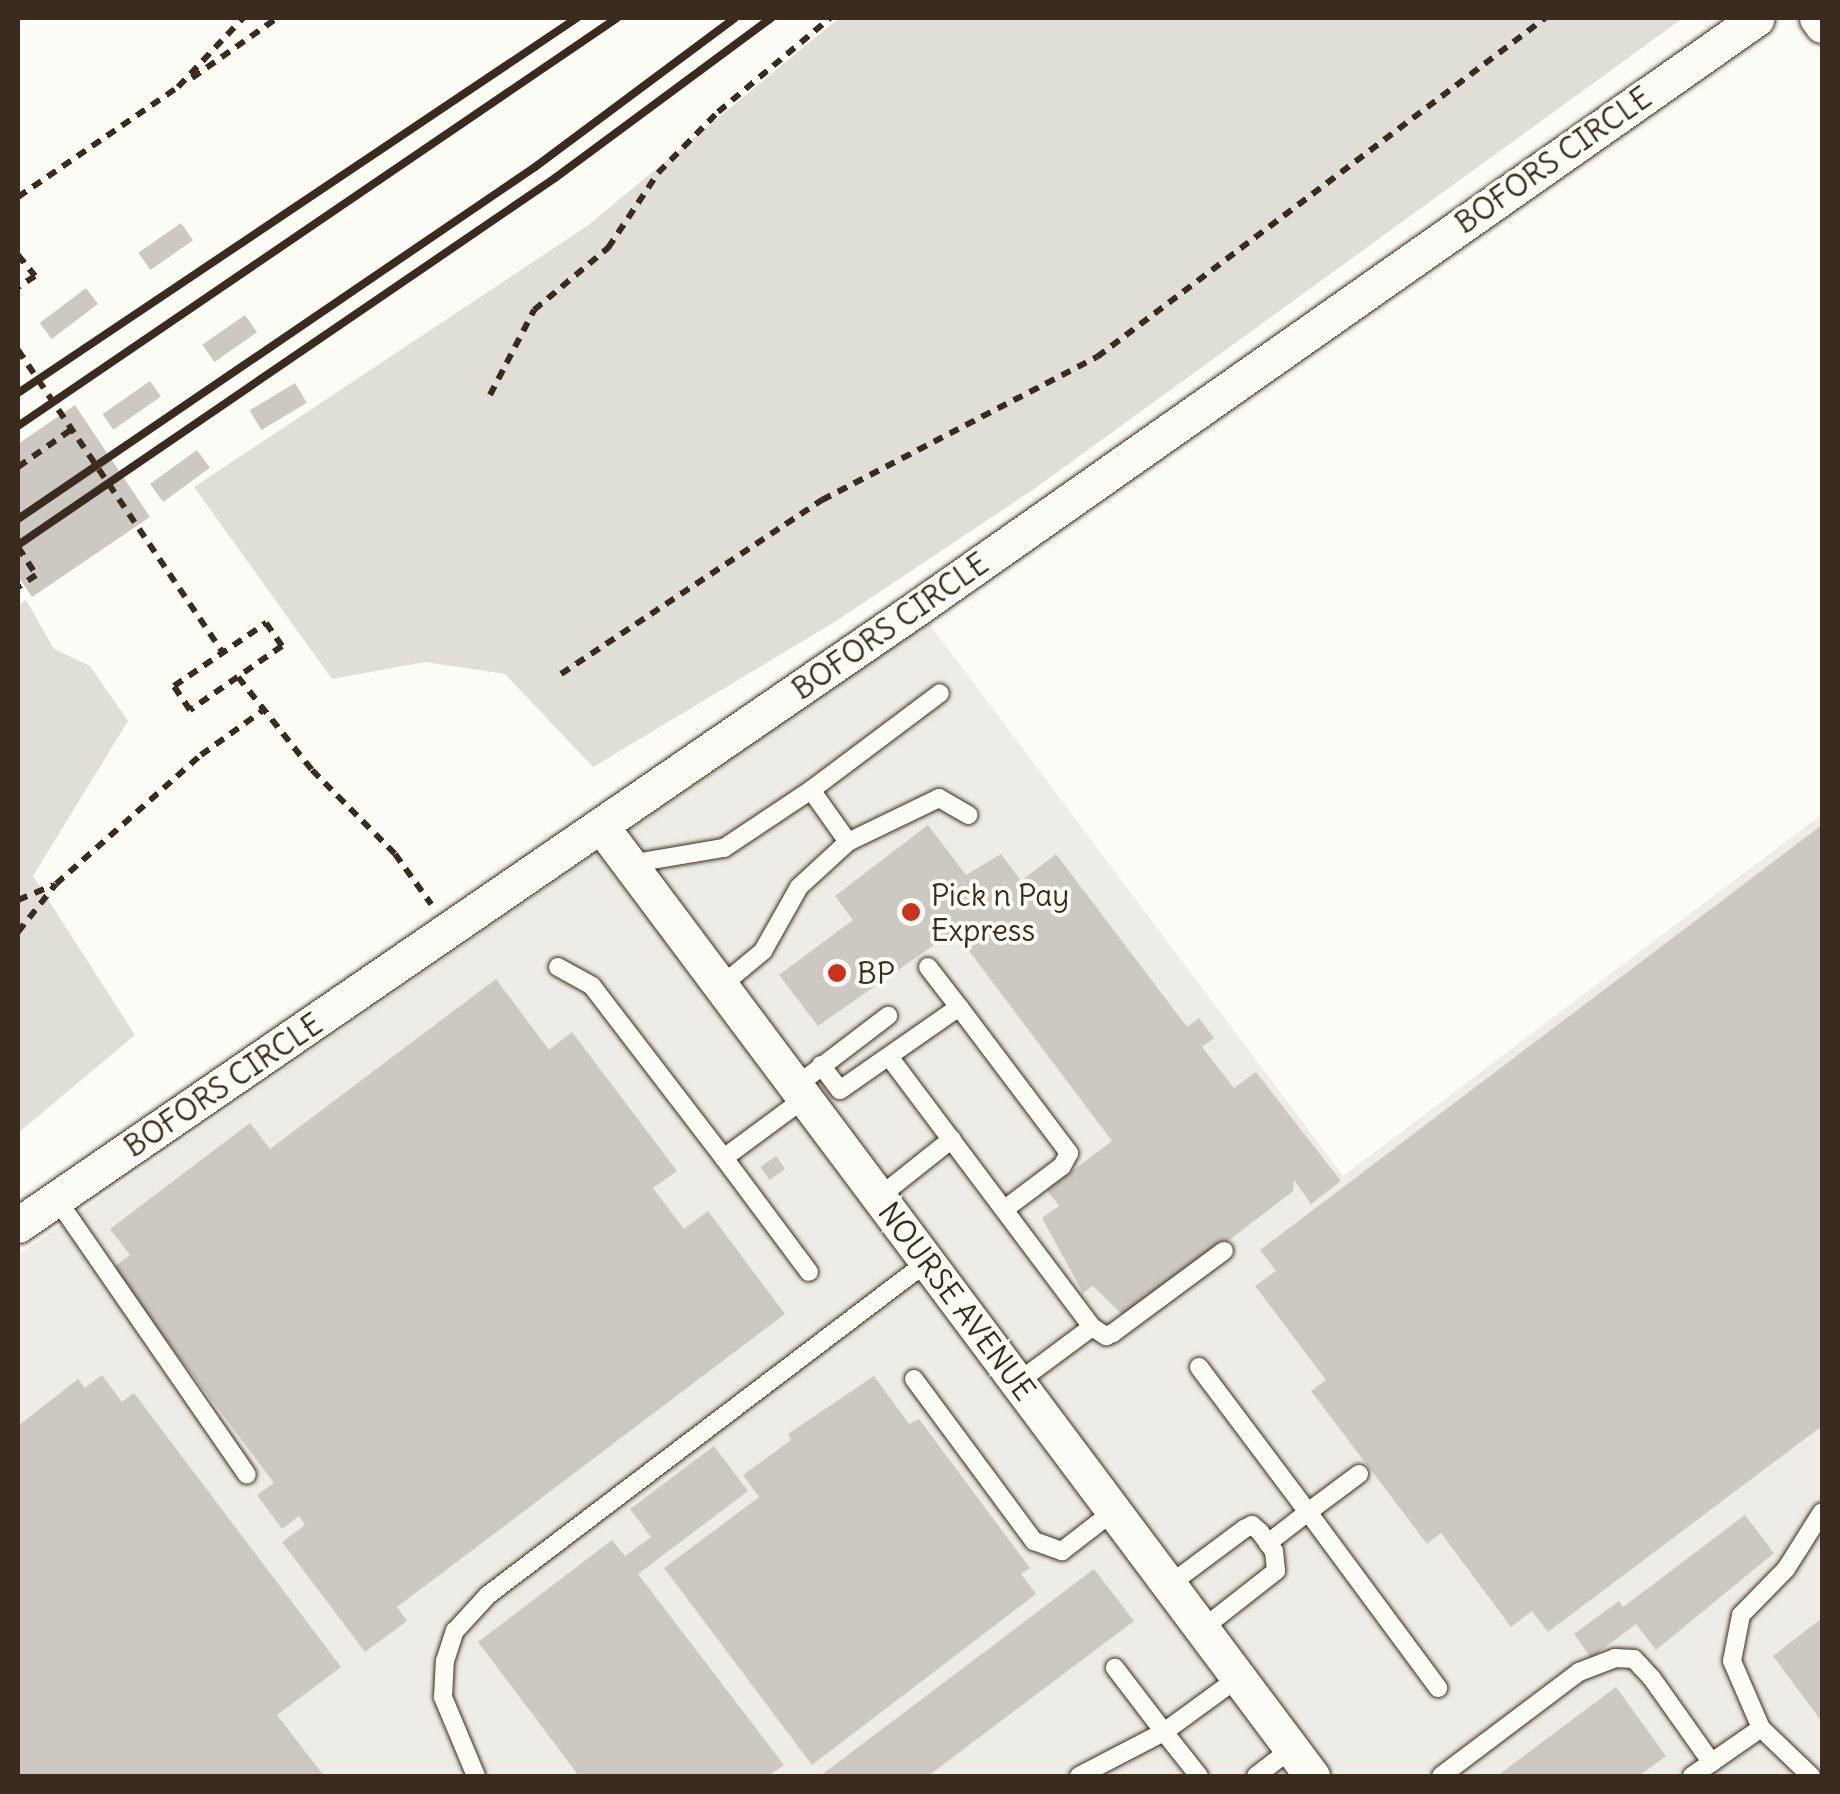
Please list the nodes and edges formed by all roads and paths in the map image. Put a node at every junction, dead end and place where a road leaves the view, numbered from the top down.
1 (243, 18) edge
2 (277, 18) edge
3 (830, 18) edge
4 (1545, 18) edge
5 (1757, 18) edge
6 (1817, 18) edge
7 (1822, 26) edge
8 (178, 87) junction
9 (25, 175) dead end
10 (32, 188) junction
11 (18, 197) edge
12 (18, 255) edge
13 (18, 288) edge
14 (18, 350) edge
15 (490, 395) dead end
16 (72, 429) junction
17 (18, 466) edge
18 (18, 548) edge
19 (18, 587) edge
20 (224, 653) junction
21 (561, 674) dead end
22 (238, 677) junction
23 (940, 693) dead end
24 (262, 711) junction
25 (811, 790) junction
26 (970, 815) dead end
27 (601, 826) junction
28 (848, 842) junction
29 (630, 864) junction
30 (56, 884) junction
31 (18, 900) edge
32 (432, 905) dead end
33 (18, 932) edge
34 (558, 967) dead end
35 (928, 968) dead end
36 (721, 986) junction
37 (958, 1007) junction
38 (888, 1016) dead end
39 (890, 1058) junction
40 (815, 1090) junction
41 (952, 1139) junction
42 (724, 1158) junction
43 (879, 1197) junction
44 (56, 1198) junction
45 (1005, 1209) junction
46 (18, 1225) edge
47 (1224, 1252) dead end
48 (927, 1262) junction
49 (810, 1272) dead end
50 (1092, 1327) junction
51 (1198, 1367) dead end
52 (914, 1379) dead end
53 (1018, 1382) junction
54 (1359, 1474) dead end
55 (247, 1475) dead end
56 (1114, 1511) junction
57 (1308, 1512) junction
58 (1822, 1512) edge
59 (1268, 1543) junction
60 (1169, 1585) junction
61 (1202, 1629) junction
62 (1115, 1668) dead end
63 (1238, 1678) junction
64 (1438, 1688) dead end
65 (1761, 1728) junction
66 (1164, 1732) junction
67 (1712, 1762) junction
68 (1302, 1763) edge
69 (476, 1776) edge
70 (1080, 1776) edge
71 (1199, 1776) edge
72 (1256, 1776) edge
73 (1442, 1776) edge
74 (1692, 1776) edge
75 (1811, 1776) edge

1 - 8 path
2 - 8 path
3 - 15 path
4 - 21 path
5 - 27 street, BOFORS CIRCLE
6 - 7 street
8 - 10 path
9 - 10 path
10 - 11 path
12 - 13 path
14 - 16 path, bridge
16 - 17 path
16 - 20 path, bridge
18 - 19 path
20 - 22 path
20 - 22 path
22 - 24 path
23 - 25 lane
24 - 30 path
24 - 32 path
25 - 28 lane
25 - 29 lane
26 - 28 lane
27 - 29 street, NOURSE AVENUE
27 - 44 street, BOFORS CIRCLE
28 - 36 lane
29 - 36 street, NOURSE AVENUE
30 - 31 path
30 - 33 path
34 - 42 lane
35 - 37 lane
36 - 40 street, NOURSE AVENUE
37 - 39 lane
37 - 45 lane
38 - 40 lane
39 - 40 lane
39 - 41 lane
40 - 42 lane
40 - 43 street, NOURSE AVENUE
41 - 43 lane
41 - 45 lane
42 - 49 lane
43 - 48 street, NOURSE AVENUE
44 - 46 street, BOFORS CIRCLE
44 - 55 lane
45 - 50 lane
47 - 50 lane
48 - 53 street, NOURSE AVENUE
48 - 69 lane
50 - 53 lane
51 - 57 lane
52 - 56 lane
53 - 56 street, NOURSE AVENUE
54 - 57 lane
56 - 60 street, NOURSE AVENUE
57 - 59 lane
57 - 64 lane
58 - 65 lane
59 - 60 lane
59 - 61 lane
60 - 61 street, NOURSE AVENUE
61 - 63 street, NOURSE AVENUE
62 - 66 lane
63 - 66 lane
63 - 68 street, NOURSE AVENUE
65 - 67 lane
65 - 75 lane
66 - 70 lane
66 - 71 lane
67 - 73 lane
67 - 74 lane
68 - 72 lane

